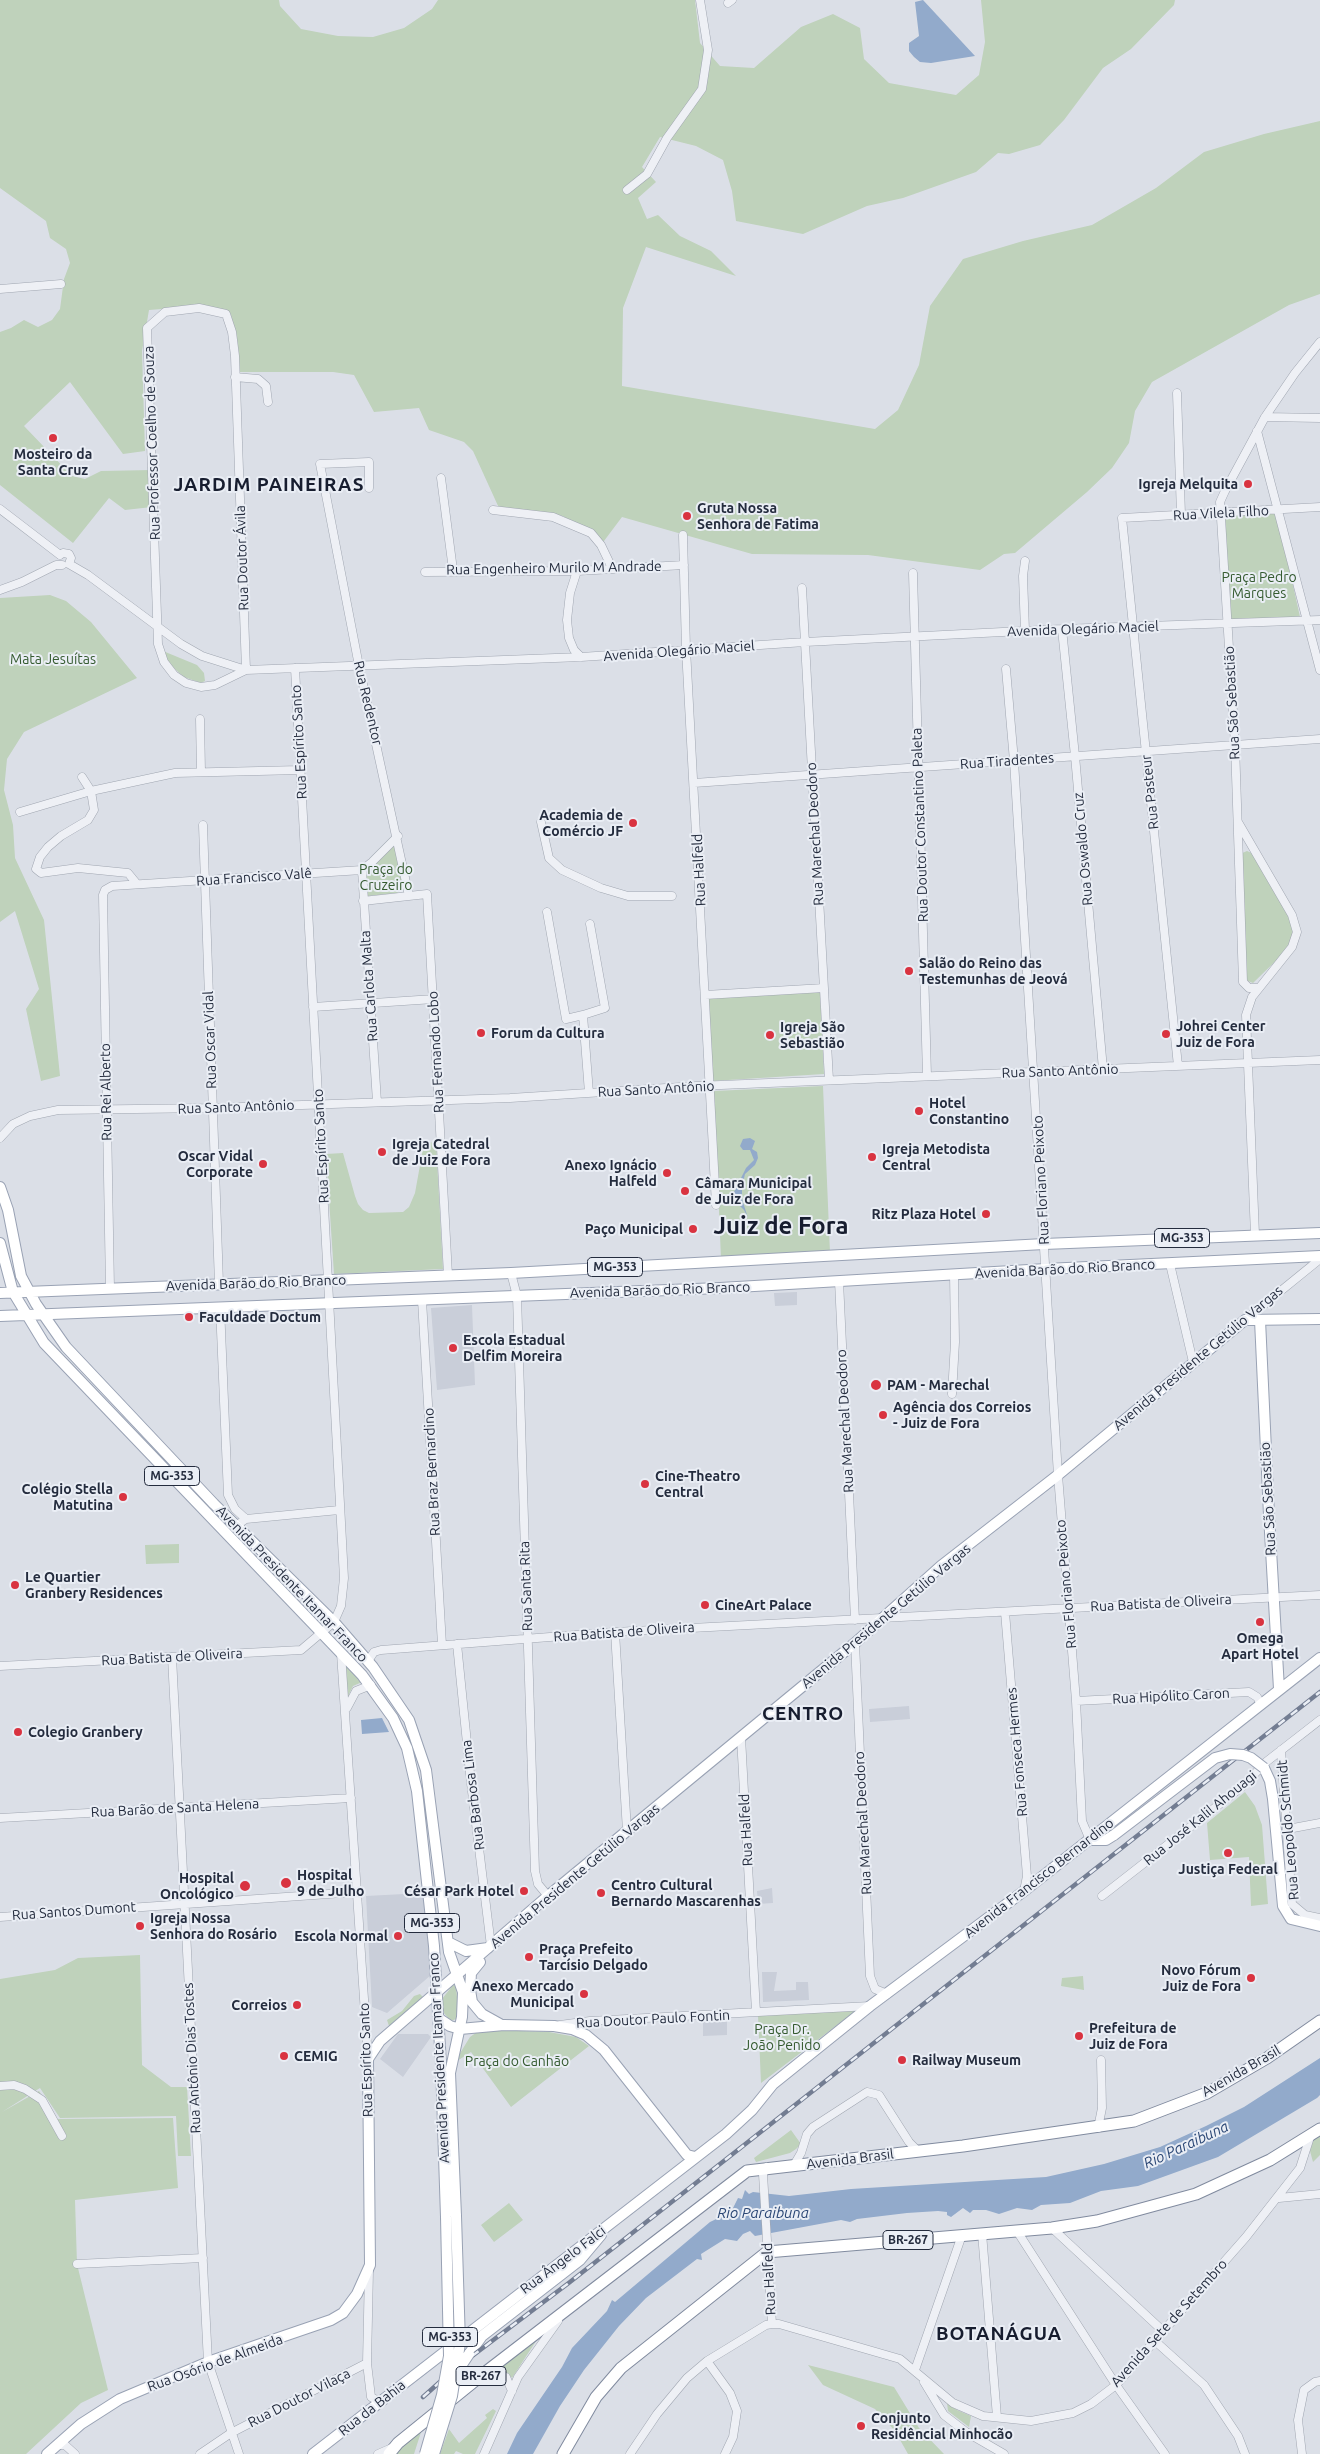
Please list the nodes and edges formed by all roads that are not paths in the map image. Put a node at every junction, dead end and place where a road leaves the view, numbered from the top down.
1 (700, 0) edge
2 (627, 190) dead end
3 (61, 284) dead end
4 (0, 289) edge
5 (1320, 342) edge
6 (235, 356) joint
7 (235, 377) junction
8 (1177, 393) dead end
9 (268, 402) dead end
10 (1265, 417) junction
11 (1320, 418) edge
12 (1257, 431) junction
13 (441, 478) dead end
14 (369, 488) dead end
15 (1320, 507) edge
16 (0, 510) edge
17 (493, 510) dead end
18 (1278, 510) junction
19 (1220, 513) junction
20 (1181, 515) junction
21 (1122, 518) joint
22 (683, 535) dead end
23 (1025, 561) dead end
24 (66, 564) junction
25 (684, 565) junction
26 (612, 568) junction
27 (453, 570) junction
28 (576, 571) junction
29 (425, 572) dead end
30 (913, 574) dead end
31 (802, 588) dead end
32 (0, 590) edge
33 (1307, 620) junction
34 (1320, 620) edge
35 (1227, 623) junction
36 (158, 626) junction
37 (1133, 627) junction
38 (1062, 630) junction
39 (1025, 631) junction
40 (914, 638) junction
41 (805, 642) junction
42 (686, 649) junction
43 (581, 658) junction
44 (359, 666) junction
45 (295, 668) junction
46 (1006, 669) dead end
47 (246, 670) junction
48 (1320, 670) edge
49 (200, 719) dead end
50 (1320, 739) edge
51 (1234, 745) junction
52 (1145, 751) junction
53 (1075, 756) junction
54 (1014, 761) junction
55 (918, 768) junction
56 (300, 770) junction
57 (201, 772) junction
58 (812, 775) junction
59 (82, 777) dead end
60 (694, 783) junction
61 (90, 791) junction
62 (20, 812) dead end
63 (1237, 820) junction
64 (541, 822) dead end
65 (203, 825) dead end
66 (398, 836) junction
67 (362, 870) junction
68 (306, 874) junction
69 (205, 880) junction
70 (137, 884) junction
71 (103, 895) joint
72 (410, 896) junction
73 (672, 896) dead end
74 (363, 901) junction
75 (548, 912) dead end
76 (590, 924) dead end
77 (824, 988) junction
78 (1259, 988) junction
79 (705, 995) junction
80 (434, 999) junction
81 (370, 1004) junction
82 (313, 1007) junction
83 (583, 1015) junction
84 (1320, 1060) edge
85 (1248, 1063) junction
86 (1178, 1066) junction
87 (1103, 1069) junction
88 (1034, 1072) junction
89 (927, 1076) junction
90 (829, 1080) junction
91 (710, 1086) junction
92 (589, 1093) junction
93 (439, 1100) junction
94 (377, 1102) junction
95 (319, 1104) junction
96 (213, 1108) junction
97 (107, 1111) junction
98 (0, 1138) edge
99 (0, 1187) edge
100 (716, 1205) dead end
101 (1320, 1233) edge
102 (1255, 1235) junction
103 (0, 1243) edge
104 (1044, 1244) junction
105 (1320, 1258) edge
106 (1170, 1264) junction
107 (1046, 1269) junction
108 (511, 1272) junction
109 (954, 1274) junction
110 (448, 1275) junction
111 (328, 1280) junction
112 (838, 1281) junction
113 (219, 1284) junction
114 (110, 1288) junction
115 (29, 1291) junction
116 (13, 1292) junction
117 (0, 1293) edge
118 (517, 1296) junction
119 (422, 1300) junction
120 (329, 1303) junction
121 (220, 1307) junction
122 (1260, 1308) junction
123 (57, 1313) junction
124 (42, 1314) junction
125 (27, 1315) junction
126 (0, 1316) edge
127 (1320, 1318) edge
128 (1245, 1320) junction
129 (1260, 1320) junction
130 (54, 1331) junction
131 (1193, 1362) junction
132 (952, 1394) dead end
133 (1058, 1475) junction
134 (228, 1495) junction
135 (214, 1504) junction
136 (340, 1510) junction
137 (246, 1519) junction
138 (240, 1530) junction
139 (1320, 1595) edge
140 (1273, 1597) junction
141 (1068, 1608) junction
142 (1005, 1612) junction
143 (882, 1618) junction
144 (855, 1620) junction
145 (334, 1622) junction
146 (615, 1632) junction
147 (322, 1634) junction
148 (528, 1639) junction
149 (855, 1643) junction
150 (457, 1644) junction
151 (442, 1645) junction
152 (340, 1653) junction
153 (172, 1657) junction
154 (1320, 1658) edge
155 (368, 1661) junction
156 (0, 1666) edge
157 (371, 1685) junction
158 (1279, 1689) junction
159 (1076, 1701) junction
160 (1260, 1704) junction
161 (346, 1712) junction
162 (1320, 1720) edge
163 (742, 1737) junction
164 (1281, 1750) junction
165 (351, 1798) junction
166 (180, 1808) junction
167 (0, 1818) edge
168 (1320, 1822) edge
169 (1288, 1829) junction
170 (627, 1831) junction
171 (1090, 1840) junction
172 (357, 1892) junction
173 (1024, 1892) junction
174 (548, 1896) junction
175 (1102, 1896) dead end
176 (184, 1904) junction
177 (0, 1917) edge
178 (1320, 1918) edge
179 (1320, 1926) edge
180 (448, 1942) junction
181 (490, 1947) junction
182 (458, 1973) junction
183 (436, 1992) junction
184 (887, 1994) junction
185 (870, 2006) junction
186 (756, 2012) junction
187 (438, 2018) junction
188 (1320, 2022) edge
189 (504, 2025) junction
190 (554, 2026) junction
191 (460, 2029) junction
192 (368, 2059) junction
193 (1101, 2060) dead end
194 (0, 2086) edge
195 (760, 2099) joint
196 (1098, 2128) junction
197 (1320, 2129) edge
198 (62, 2136) dead end
199 (1310, 2136) junction
200 (918, 2151) junction
201 (695, 2157) junction
202 (794, 2165) junction
203 (765, 2172) junction
204 (1320, 2194) edge
205 (1279, 2198) junction
206 (451, 2216) junction
207 (613, 2221) junction
208 (1052, 2228) junction
209 (1017, 2231) junction
210 (982, 2233) junction
211 (962, 2235) junction
212 (767, 2252) junction
213 (203, 2258) junction
214 (77, 2264) dead end
215 (370, 2265) junction
216 (566, 2312) junction
217 (772, 2324) junction
218 (1163, 2331) junction
219 (1155, 2341) junction
220 (707, 2361) junction
221 (208, 2362) junction
222 (431, 2362) joint
223 (366, 2363) junction
224 (915, 2370) junction
225 (487, 2371) junction
226 (456, 2375) junction
227 (924, 2380) junction
228 (1320, 2381) edge
229 (1116, 2384) junction
230 (512, 2391) junction
231 (380, 2402) junction
232 (997, 2417) junction
233 (231, 2433) junction
234 (58, 2445) junction
235 (394, 2448) edge
236 (47, 2454) edge
237 (75, 2454) edge
238 (200, 2454) edge
239 (239, 2454) edge
240 (312, 2454) edge
241 (378, 2454) edge
242 (425, 2454) edge
243 (434, 2454) edge
244 (484, 2454) edge
245 (563, 2454) edge
246 (630, 2454) edge
247 (725, 2454) edge
248 (1004, 2454) edge
249 (1165, 2454) edge
250 (1245, 2454) edge
251 (1303, 2454) edge

1 - 2 street
3 - 4 street
5 - 10 street, Rua São Sebastião
6 - 7 street, Rua Doutor Ávila
6 - 36 street, Rua Professor Coelho de Souza
7 - 9 street
7 - 47 street, Rua Doutor Ávila
8 - 20 street
10 - 11 street
10 - 12 street, Rua São Sebastião
12 - 18 street
12 - 19 street, Rua São Sebastião
13 - 27 street
14 - 44 street, Rua Redentor
15 - 18 street, Rua Vilela Filho
16 - 24 street
17 - 26 street
18 - 19 street, Rua Vilela Filho
18 - 33 street
19 - 20 street, Rua Vilela Filho
19 - 35 street, Rua São Sebastião
20 - 21 street, Rua Vilela Filho
21 - 37 street, Rua Pasteur
22 - 25 street, Rua Halfeld
23 - 39 street
24 - 32 street
24 - 36 street, Avenida Olegário Maciel
25 - 26 street, Rua Engenheiro Murilo M Andrade
25 - 42 street, Rua Halfeld
26 - 28 street, Rua Engenheiro Murilo M Andrade
27 - 28 street, Rua Engenheiro Murilo M Andrade
27 - 29 street, Rua Engenheiro Murilo M Andrade
28 - 43 street
30 - 40 street, Rua Doutor Constantino Paleta
31 - 41 street, Rua Marechal Deodoro
33 - 34 street, Avenida Olegário Maciel
33 - 35 street, Avenida Olegário Maciel
33 - 48 street
35 - 37 street, Avenida Olegário Maciel
35 - 51 street, Rua São Sebastião
36 - 47 street, Avenida Olegário Maciel
36 - 47 street
37 - 38 street, Avenida Olegário Maciel
37 - 52 street, Rua Pasteur
38 - 39 street, Avenida Olegário Maciel
38 - 53 street, Rua Oswaldo Cruz
39 - 40 street, Avenida Olegário Maciel
40 - 41 street, Avenida Olegário Maciel
40 - 55 street, Rua Doutor Constantino Paleta
41 - 42 street, Avenida Olegário Maciel
41 - 58 street, Rua Marechal Deodoro
42 - 43 street, Avenida Olegário Maciel
42 - 60 street, Rua Halfeld
43 - 44 street, Avenida Olegário Maciel
44 - 45 street, Avenida Olegário Maciel
44 - 66 street, Rua Redentor
45 - 47 street, Avenida Olegário Maciel
45 - 56 street, Rua Espírito Santo
46 - 54 street, Rua Floriano Peixoto
49 - 57 street
50 - 51 street, Rua Tiradentes
51 - 52 street, Rua Tiradentes
51 - 63 street, Rua São Sebastião
52 - 53 street, Rua Tiradentes
52 - 86 street, Rua Pasteur
53 - 54 street, Rua Tiradentes
53 - 87 street, Rua Oswaldo Cruz
54 - 55 street, Rua Tiradentes
54 - 88 street, Rua Floriano Peixoto
55 - 58 street, Rua Tiradentes
55 - 89 street, Rua Doutor Constantino Paleta
56 - 57 street
56 - 68 street, Rua Espírito Santo
57 - 61 street
58 - 60 street, Rua Tiradentes
58 - 77 street, Rua Marechal Deodoro
59 - 61 street
60 - 79 street, Rua Halfeld
61 - 62 street
61 - 70 street
63 - 78 street, Rua São Sebastião
63 - 78 street
64 - 73 street
65 - 69 street, Rua Oscar Vidal
66 - 67 street
66 - 72 street, Rua Redentor
67 - 68 street, Rua Francisco Valê
67 - 74 street, Rua Carlota Malta
68 - 69 street, Rua Francisco Valê
68 - 82 street, Rua Espírito Santo
69 - 70 street, Rua Francisco Valê
69 - 96 street, Rua Oscar Vidal
70 - 71 street, Rua Francisco Valê
71 - 97 street, Rua Rei Alberto
72 - 74 street, Rua Fernando Lobo
72 - 80 street, Rua Fernando Lobo
74 - 81 street, Rua Carlota Malta
75 - 83 street
76 - 83 street
77 - 79 street
77 - 90 street, Rua Marechal Deodoro
78 - 85 street
79 - 91 street, Rua Halfeld
80 - 81 street
80 - 93 street, Rua Fernando Lobo
81 - 82 street
81 - 94 street, Rua Carlota Malta
82 - 95 street, Rua Espírito Santo
83 - 92 street
84 - 85 street, Rua Santo Antônio
85 - 86 street, Rua Santo Antônio
85 - 102 street
86 - 87 street, Rua Santo Antônio
87 - 88 street, Rua Santo Antônio
88 - 89 street, Rua Santo Antônio
88 - 104 street, Rua Floriano Peixoto
89 - 90 street, Rua Santo Antônio
90 - 91 street, Rua Santo Antônio
91 - 92 street, Rua Santo Antônio
91 - 100 street, Rua Halfeld
92 - 93 street, Rua Santo Antônio
93 - 94 street, Rua Santo Antônio
93 - 110 street, Rua Fernando Lobo
94 - 95 street, Rua Santo Antônio
95 - 96 street, Rua Santo Antônio
95 - 111 street, Rua Espírito Santo
96 - 97 street, Rua Santo Antônio
96 - 113 street, Rua Oscar Vidal
97 - 98 street, Rua Santo Antônio
97 - 114 street, Rua Rei Alberto
99 - 115 main road, Avenida Presidente Itamar Franco
101 - 102 main road, Avenida Barão do Rio Branco / MG-353
102 - 104 main road, Avenida Barão do Rio Branco / MG-353
103 - 116 main road, Avenida Presidente Itamar Franco / MG-353
104 - 107 street, Rua Floriano Peixoto
104 - 108 main road, Avenida Barão do Rio Branco / MG-353
105 - 106 main road, Avenida Barão do Rio Branco
105 - 122 street, Avenida Presidente Getúlio Vargas
106 - 107 main road, Avenida Barão do Rio Branco
106 - 131 street
107 - 109 main road, Avenida Barão do Rio Branco
107 - 133 street, Rua Floriano Peixoto
108 - 110 main road, Avenida Barão do Rio Branco / MG-353
108 - 118 street, Rua Santa Rita
109 - 112 main road, Avenida Barão do Rio Branco
109 - 132 street
110 - 111 main road, Avenida Barão do Rio Branco / MG-353
111 - 113 main road, Avenida Barão do Rio Branco / MG-353
111 - 120 street, Rua Espírito Santo
112 - 118 main road, Avenida Barão do Rio Branco
112 - 144 street, Rua Marechal Deodoro
113 - 114 main road, Avenida Barão do Rio Branco / MG-353
114 - 115 main road, Avenida Barão do Rio Branco / MG-353
115 - 116 main road, Avenida Barão do Rio Branco
115 - 124 main road, Avenida Presidente Itamar Franco
116 - 117 main road, Avenida Barão do Rio Branco
116 - 125 main road, Avenida Presidente Itamar Franco / MG-353
118 - 119 main road, Avenida Barão do Rio Branco
118 - 148 street, Rua Santa Rita
119 - 120 main road, Avenida Barão do Rio Branco
119 - 151 street, Rua Braz Bernardino
120 - 121 main road, Avenida Barão do Rio Branco
120 - 136 street, Rua Espírito Santo
121 - 123 main road, Avenida Barão do Rio Branco
121 - 134 street
122 - 128 street, Avenida Presidente Getúlio Vargas
122 - 129 street, Rua São Sebastião
123 - 124 main road, Avenida Barão do Rio Branco
123 - 130 main road
124 - 125 main road, Avenida Barão do Rio Branco
124 - 130 main road, Avenida Presidente Itamar Franco
125 - 126 main road, Avenida Barão do Rio Branco
125 - 147 main road, Avenida Presidente Itamar Franco / MG-353
127 - 129 main road
128 - 129 main road
128 - 131 main road, Avenida Presidente Getúlio Vargas
129 - 140 main road, Rua São Sebastião
130 - 135 main road, Avenida Presidente Itamar Franco
131 - 133 main road, Avenida Presidente Getúlio Vargas
133 - 141 street, Rua Floriano Peixoto
133 - 143 main road, Avenida Presidente Getúlio Vargas
134 - 135 street
134 - 137 street
135 - 138 main road, Avenida Presidente Itamar Franco
136 - 137 street
136 - 145 street, Rua Espírito Santo
137 - 138 street
138 - 145 main road, Avenida Presidente Itamar Franco
139 - 140 street, Rua Batista de Oliveira
140 - 141 street, Rua Batista de Oliveira
140 - 158 main road, Rua São Sebastião
141 - 142 street, Rua Batista de Oliveira
141 - 159 street, Rua Floriano Peixoto
142 - 143 street, Rua Batista de Oliveira
142 - 173 street, Rua Fonseca Hermes
143 - 144 street, Rua Batista de Oliveira
143 - 149 main road, Avenida Presidente Getúlio Vargas
144 - 146 street, Rua Batista de Oliveira
145 - 147 street, Rua Batista de Oliveira
145 - 155 main road, Avenida Presidente Itamar Franco
146 - 148 street, Rua Batista de Oliveira
146 - 170 street
147 - 152 main road, Avenida Presidente Itamar Franco / MG-353
147 - 153 street, Rua Batista de Oliveira
148 - 150 street, Rua Batista de Oliveira
148 - 174 street, Rua Santa Rita
149 - 163 main road, Avenida Presidente Getúlio Vargas
149 - 184 street, Rua Marechal Deodoro
150 - 151 street, Rua Batista de Oliveira
150 - 181 street, Rua Barbosa Lima
151 - 155 street, Rua Batista de Oliveira
152 - 157 main road, Avenida Presidente Itamar Franco / MG-353
152 - 161 street, Rua Espírito Santo
153 - 156 street, Rua Batista de Oliveira
153 - 166 street, Rua Antônio Dias Tostes
154 - 158 main road, Avenida Francisco Bernardino
155 - 180 main road, Avenida Presidente Itamar Franco
157 - 161 street
157 - 183 main road, Avenida Presidente Itamar Franco / MG-353
158 - 160 main road, Avenida Francisco Bernardino
159 - 160 street, Rua Hipólito Caron
159 - 171 street, Rua Floriano Peixoto
160 - 171 main road, Avenida Francisco Bernardino
161 - 165 street, Rua Espírito Santo
162 - 164 street, Rua José Kalil Ahouagi
163 - 170 main road, Avenida Presidente Getúlio Vargas
163 - 186 street, Rua Halfeld
164 - 169 street, Rua Leopoldo Schmidt
164 - 175 street, Rua José Kalil Ahouagi
165 - 166 street, Rua Barão de Santa Helena
165 - 172 street, Rua Espírito Santo
166 - 167 street, Rua Barão de Santa Helena
166 - 176 street, Rua Antônio Dias Tostes
168 - 169 street
169 - 178 street, Rua Leopoldo Schmidt
170 - 174 main road, Avenida Presidente Getúlio Vargas
171 - 173 main road, Avenida Francisco Bernardino
171 - 179 main road, bridge
172 - 176 street, Rua Santos Dumont
172 - 192 street, Rua Espírito Santo
173 - 184 main road, Avenida Francisco Bernardino
174 - 181 main road, Avenida Presidente Getúlio Vargas
176 - 177 street, Rua Santos Dumont
176 - 213 street, Rua Antônio Dias Tostes
180 - 181 main road
180 - 182 main road, Avenida Presidente Itamar Franco
181 - 182 main road, Avenida Presidente Getúlio Vargas
181 - 189 main road
182 - 183 main road, Avenida Presidente Getúlio Vargas
182 - 191 main road, Avenida Presidente Itamar Franco
183 - 187 main road, Avenida Presidente Itamar Franco / MG-353
183 - 192 main road, Avenida Presidente Getúlio Vargas
184 - 185 main road, Avenida Francisco Bernardino
185 - 186 street, Rua Doutor Paulo Fontin
185 - 195 main road, Avenida Francisco Bernardino
186 - 190 street, Rua Doutor Paulo Fontin
187 - 191 main road
187 - 206 main road, Avenida Presidente Itamar Franco / MG-353
188 - 196 highway, Avenida Brasil / BR-267
189 - 190 main road, Rua Doutor Paulo Fontin
189 - 191 main road, Rua Doutor Paulo Fontin
190 - 201 main road
191 - 206 main road, Avenida Presidente Itamar Franco
192 - 215 main road, Rua Espírito Santo
193 - 196 street
194 - 198 street
195 - 201 main road, Rua Ângelo Falci
196 - 200 highway, Avenida Brasil / BR-267
197 - 199 highway, BR-267
199 - 205 street, Avenida Sete de Setembro
199 - 208 highway, BR-267
200 - 202 highway, Avenida Brasil / BR-267
200 - 202 street
201 - 207 main road, Rua Ângelo Falci
202 - 203 highway, Avenida Brasil / BR-267
203 - 212 street, Rua Halfeld
203 - 216 highway, Avenida Brasil / BR-267
204 - 205 street
205 - 218 street, Avenida Sete de Setembro
206 - 226 main road, bridge
206 - 242 main road, MG-353, bridge
207 - 222 main road, Rua Ângelo Falci
207 - 226 main road, bridge
208 - 209 highway, BR-267
208 - 218 street
209 - 210 highway, BR-267
209 - 229 street
210 - 211 highway, BR-267
210 - 232 street
211 - 212 highway, BR-267
211 - 224 street
212 - 217 street, Rua Halfeld
212 - 245 highway
213 - 214 street
213 - 221 street, Rua Antônio Dias Tostes
215 - 221 main road, Rua Osório de Almeida
215 - 223 street, Rua Espírito Santo
216 - 225 highway, BR-267
216 - 230 street, Avenida Brasil
217 - 220 street
217 - 224 street, Avenida Sete de Setembro
218 - 219 street, Avenida Sete de Setembro
219 - 229 street, Avenida Sete de Setembro
219 - 250 street
220 - 246 street
220 - 247 street
221 - 233 street, Rua Antônio Dias Tostes
221 - 234 main road, Rua Osório de Almeida
222 - 231 main road, Rua da Bahia
223 - 231 street, Rua Espírito Santo
223 - 233 street, Rua Doutor Vilaça
224 - 227 street, Avenida Sete de Setembro
225 - 230 street
225 - 235 highway, BR-267
226 - 243 main road, bridge
227 - 232 street, Avenida Sete de Setembro
227 - 248 street
228 - 251 street
229 - 232 street, Avenida Sete de Setembro
229 - 249 street
230 - 244 street, Avenida Brasil
231 - 240 main road, Rua da Bahia
233 - 238 street, Rua Doutor Vilaça
233 - 239 street, Rua Antônio Dias Tostes
234 - 236 main road, Rua Osório de Almeida
234 - 237 street
235 - 241 street

